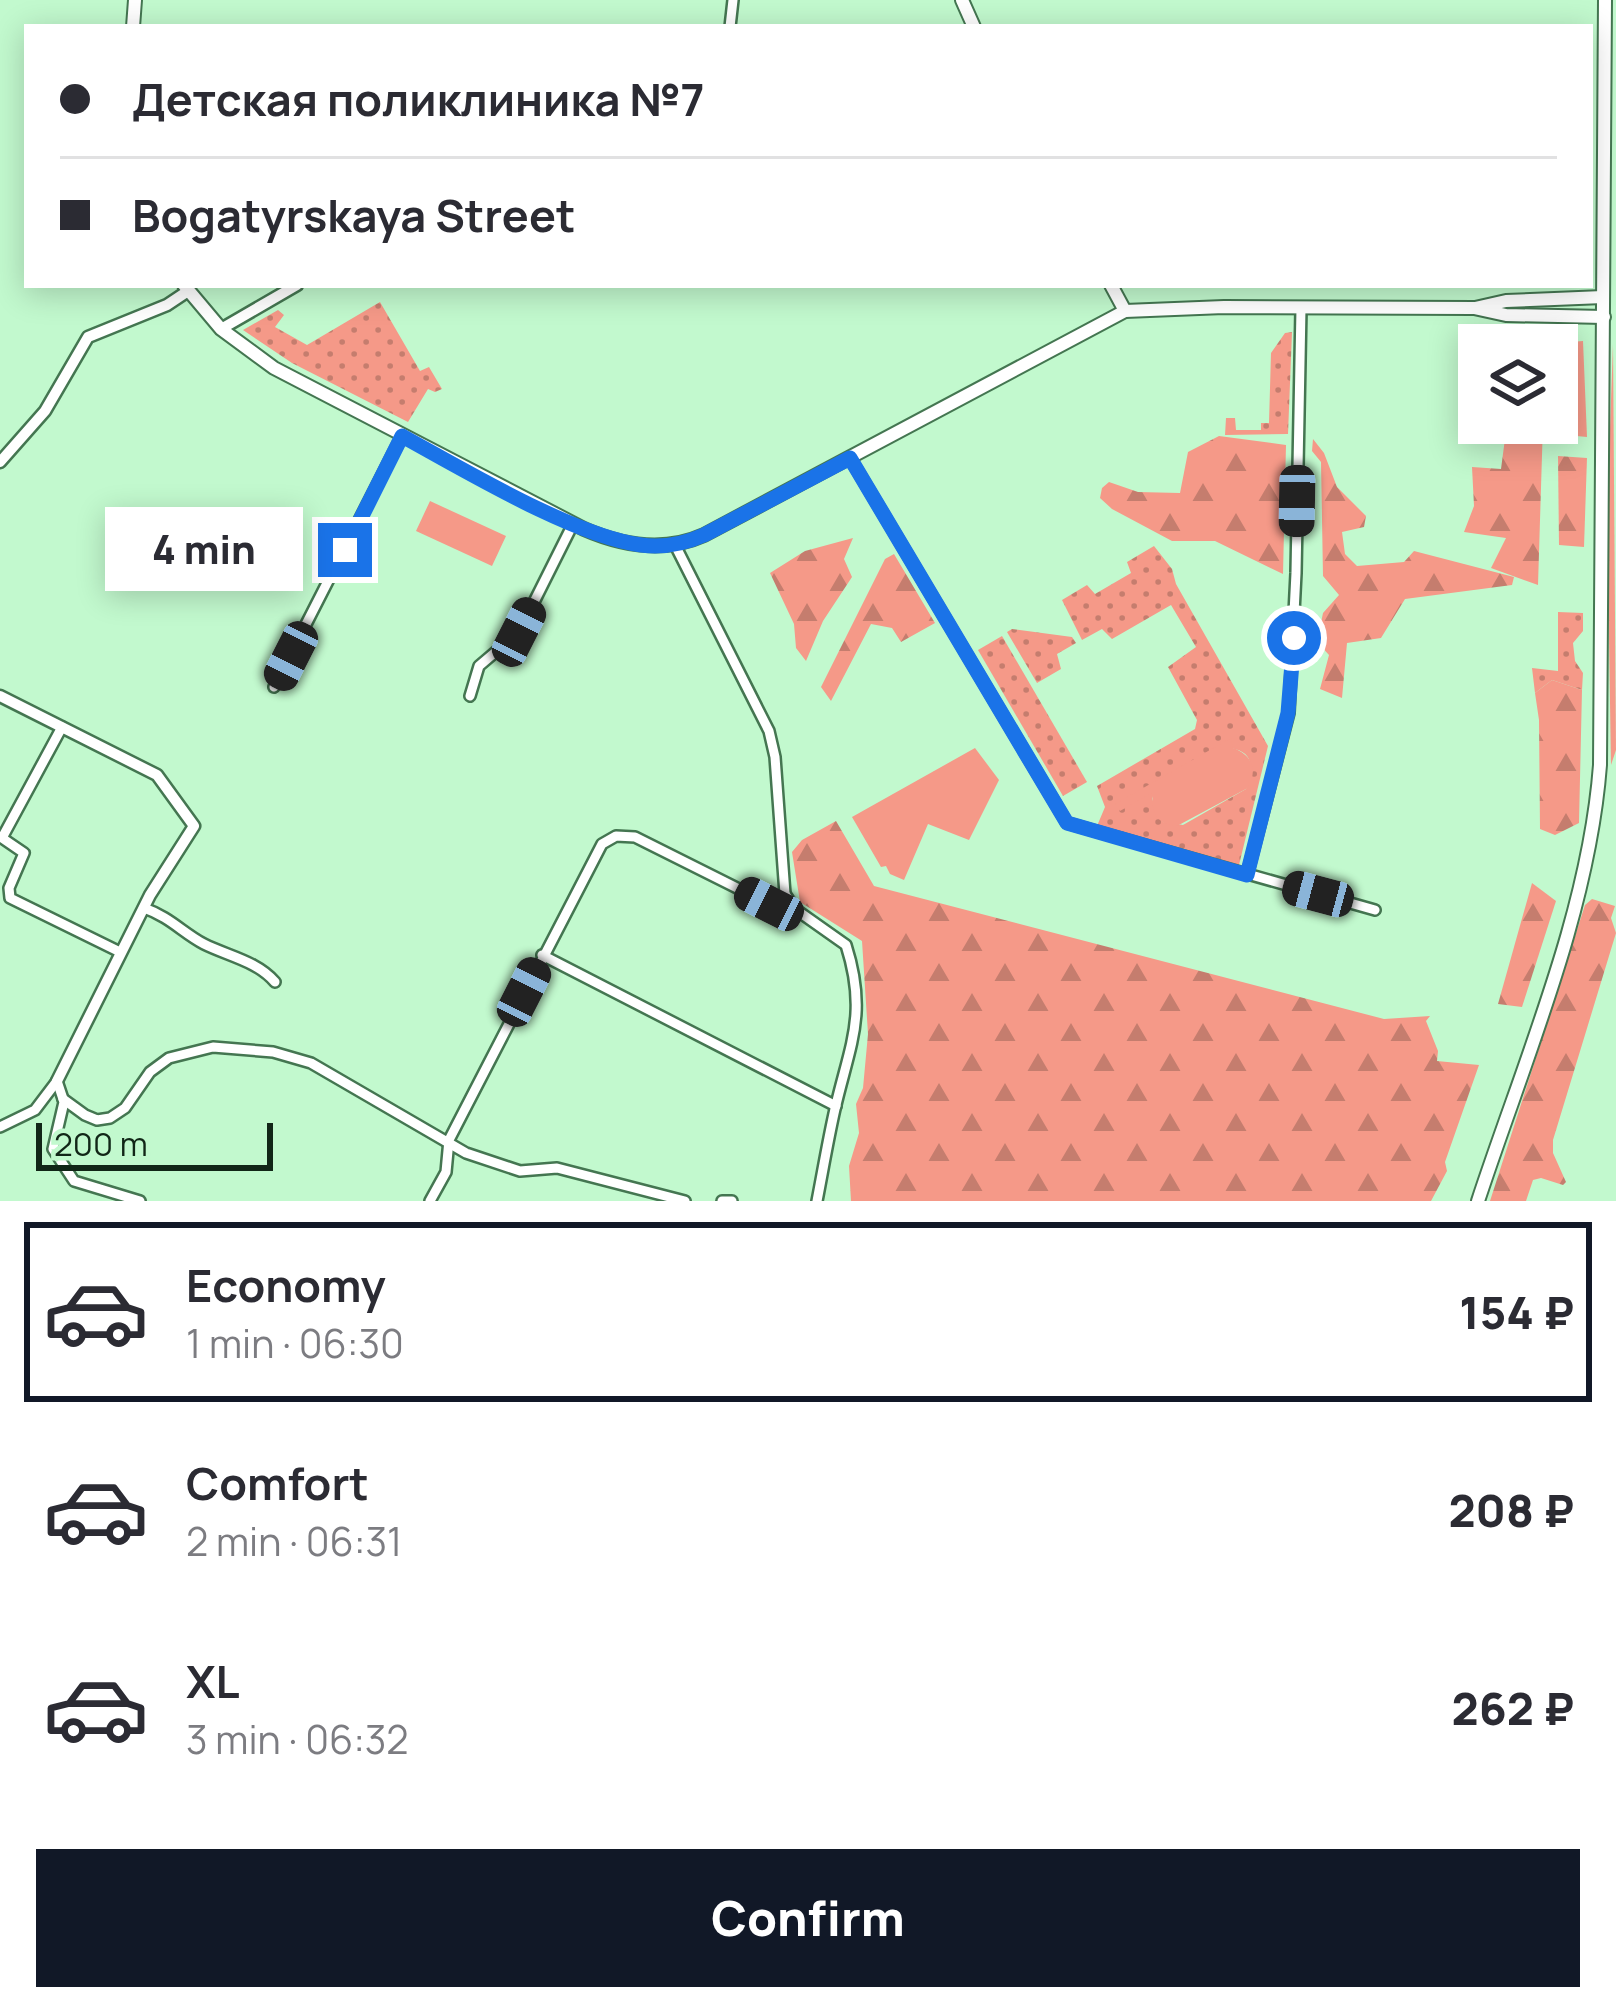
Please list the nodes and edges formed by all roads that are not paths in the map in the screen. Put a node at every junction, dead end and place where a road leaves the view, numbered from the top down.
1 (1604, 0) edge
2 (186, 288) edge
3 (292, 288) edge
4 (1113, 288) edge
5 (1603, 297) junction
6 (1301, 308) junction
7 (1474, 308) junction
8 (1125, 311) junction
9 (1604, 317) junction
10 (221, 329) junction
11 (402, 436) junction
12 (850, 458) junction
13 (0, 462) edge
14 (573, 524) junction
15 (675, 545) junction
16 (274, 687) dead end
17 (0, 696) edge
18 (470, 696) dead end
19 (62, 727) junction
20 (1247, 875) junction
21 (785, 894) junction
22 (144, 908) junction
23 (1375, 910) dead end
24 (120, 952) junction
25 (542, 955) junction
26 (275, 982) dead end
27 (57, 1081) junction
28 (63, 1099) junction
29 (836, 1106) junction
30 (0, 1127) edge
31 (449, 1140) junction
32 (140, 1201) edge
33 (430, 1201) edge
34 (685, 1201) edge
35 (722, 1201) edge
36 (732, 1201) edge
37 (817, 1201) edge
38 (1478, 1201) edge

1 - 5 main road
2 - 10 main road
2 - 13 street
3 - 10 street
4 - 8 main road
5 - 7 main road
5 - 9 main road
6 - 7 main road
6 - 8 main road
6 - 20 street
7 - 9 main road
8 - 12 main road
9 - 38 main road
10 - 11 main road
11 - 14 main road
11 - 16 street
12 - 15 main road
12 - 20 street
14 - 15 main road
14 - 18 street
15 - 21 street
17 - 19 street
19 - 22 street
19 - 24 street
20 - 23 street
21 - 25 street
21 - 29 street
22 - 24 street
22 - 26 street
24 - 27 street
25 - 29 street
25 - 31 street
27 - 28 street
27 - 30 street
28 - 31 street
28 - 32 street
29 - 37 street
31 - 33 street
31 - 34 street
35 - 36 street

